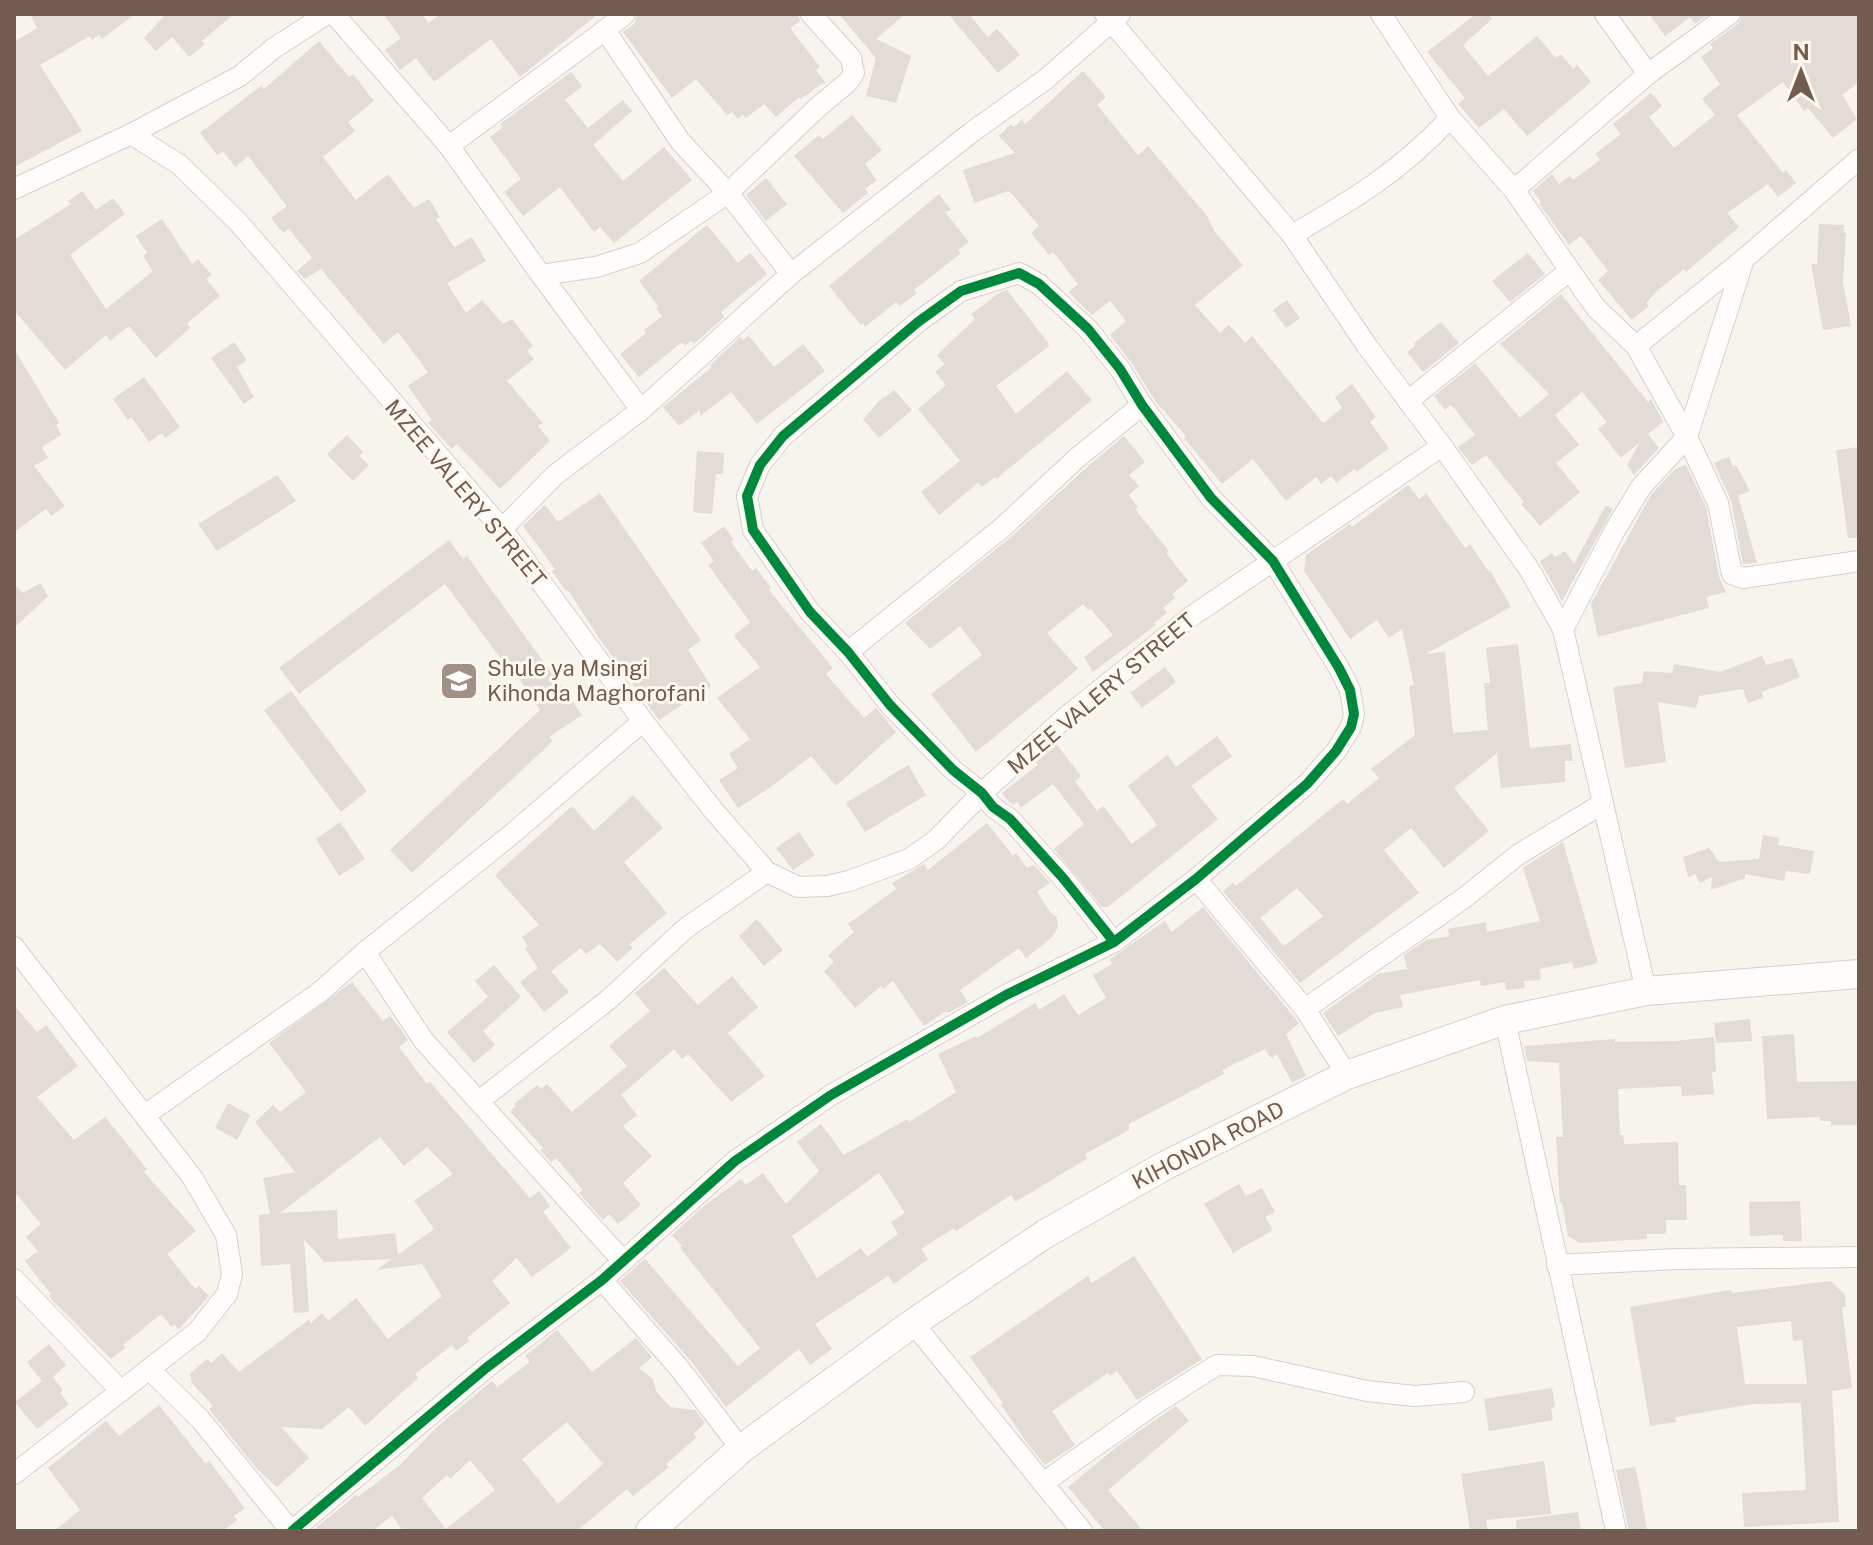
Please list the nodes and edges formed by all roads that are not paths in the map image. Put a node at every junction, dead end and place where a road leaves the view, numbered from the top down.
1 (327, 14) edge
2 (334, 14) edge
3 (625, 14) edge
4 (811, 14) edge
5 (1605, 14) edge
6 (1730, 14) edge
7 (1112, 16) edge
8 (1390, 17) edge
9 (605, 30) junction
10 (1648, 74) junction
11 (1450, 118) junction
12 (131, 134) junction
13 (449, 146) junction
14 (1859, 159) edge
15 (14, 189) edge
16 (1514, 190) junction
17 (728, 193) junction
18 (1292, 235) junction
19 (1744, 259) junction
20 (1569, 271) junction
21 (791, 274) junction
22 (541, 275) junction
23 (1636, 346) junction
24 (1408, 401) junction
25 (1142, 405) junction
26 (641, 410) junction
27 (1687, 437) junction
28 (1442, 446) junction
29 (502, 529) junction
30 (1273, 561) junction
31 (1859, 561) edge
32 (1563, 629) junction
33 (848, 652) junction
34 (643, 721) junction
35 (982, 793) junction
36 (1602, 804) junction
37 (767, 872) junction
38 (1196, 879) junction
39 (1114, 942) junction
40 (14, 947) edge
41 (365, 952) junction
42 (1859, 974) edge
43 (1646, 991) junction
44 (1305, 1009) junction
45 (1505, 1020) junction
46 (1347, 1075) junction
47 (479, 1101) junction
48 (145, 1115) junction
49 (1859, 1257) edge
50 (622, 1260) junction
51 (1557, 1265) junction
52 (14, 1279) edge
53 (602, 1280) junction
54 (913, 1323) junction
55 (149, 1369) junction
56 (121, 1391) junction
57 (1464, 1392) dead end
58 (741, 1449) junction
59 (14, 1474) edge
60 (1043, 1483) junction
61 (291, 1531) edge
62 (650, 1531) edge
63 (1082, 1531) edge
64 (1616, 1531) edge

1 - 12 street
2 - 13 street
3 - 9 street
4 - 17 street
5 - 10 street
6 - 10 street
7 - 18 street
7 - 21 street
8 - 11 street
9 - 13 street
9 - 17 street
10 - 16 street
11 - 16 street
11 - 18 street
12 - 15 street
12 - 29 street, MZEE VALERY STREET
13 - 22 street
14 - 19 street
16 - 20 street
17 - 21 street
17 - 22 street
18 - 24 street
19 - 23 street
19 - 27 street
20 - 23 street
20 - 24 street
21 - 26 street
22 - 26 street
23 - 27 street
24 - 28 street
25 - 30 street
25 - 33 street
25 - 33 street
26 - 29 street
27 - 31 street
27 - 32 street
28 - 30 street, MZEE VALERY STREET
28 - 32 street
29 - 34 street, MZEE VALERY STREET
30 - 35 street, MZEE VALERY STREET
30 - 38 street
32 - 36 street
33 - 35 street
34 - 37 street, MZEE VALERY STREET
34 - 41 street
35 - 37 street, MZEE VALERY STREET
35 - 39 street
36 - 43 street
36 - 44 street
37 - 47 street
38 - 39 street
38 - 44 street
39 - 50 street
40 - 48 street
41 - 47 street
41 - 48 street
42 - 43 street, KIHONDA ROAD
43 - 45 street, KIHONDA ROAD
44 - 46 street
45 - 46 street, KIHONDA ROAD
45 - 51 street
46 - 54 street, KIHONDA ROAD
47 - 50 street
48 - 55 street
49 - 51 street
50 - 53 street
51 - 64 street
52 - 56 street
53 - 58 street
53 - 61 street
54 - 58 street, KIHONDA ROAD
54 - 60 street
55 - 56 street
55 - 61 street
56 - 59 street
57 - 60 street
58 - 62 street, KIHONDA ROAD
60 - 63 street

